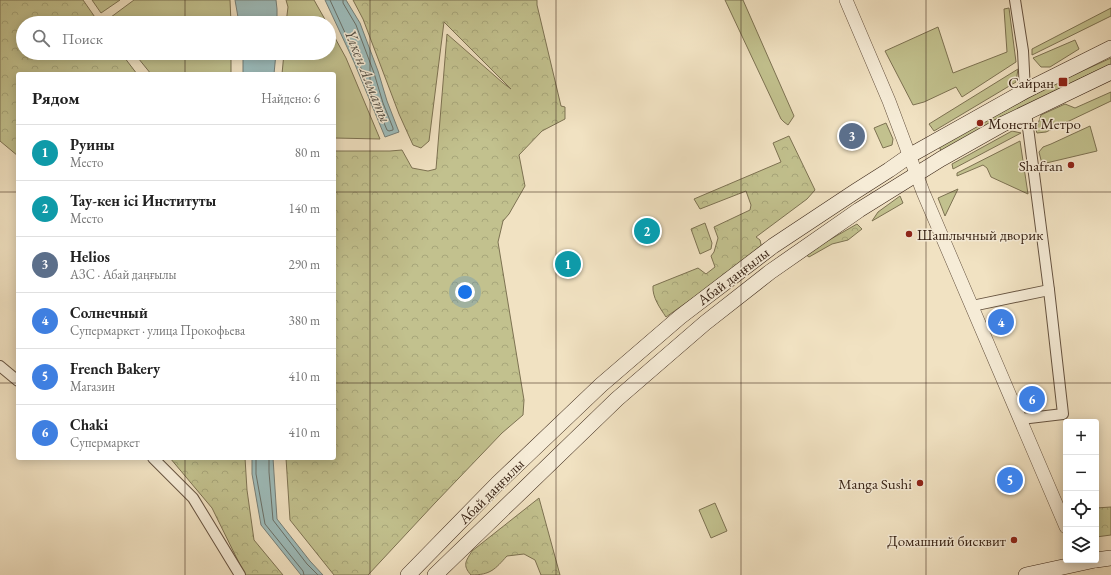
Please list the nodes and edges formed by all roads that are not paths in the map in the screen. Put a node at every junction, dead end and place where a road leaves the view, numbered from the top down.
1 (846, 0) edge
2 (1015, 0) edge
3 (1111, 48) edge
4 (1111, 72) edge
5 (1025, 91) junction
6 (1026, 112) junction
7 (909, 156) junction
8 (916, 175) junction
9 (1049, 290) junction
10 (972, 306) junction
11 (0, 366) edge
12 (16, 379) edge
13 (1021, 419) junction
14 (155, 460) edge
15 (1063, 520) edge
16 (1111, 558) edge
17 (1099, 560) edge
18 (1079, 563) edge
19 (240, 575) edge
20 (408, 575) edge
21 (435, 575) edge
22 (1026, 575) edge

1 - 7 street
2 - 5 street
3 - 5 main road, Абай даңғылы
4 - 6 main road, Абай даңғылы
5 - 7 main road, Абай даңғылы
6 - 8 main road, Абай даңғылы
6 - 9 street
7 - 8 street
7 - 20 main road, Абай даңғылы
8 - 10 street
8 - 21 main road, Абай даңғылы
9 - 10 street
9 - 13 street
10 - 13 street
11 - 12 street
13 - 15 street
14 - 19 street
16 - 17 main road
18 - 22 main road

